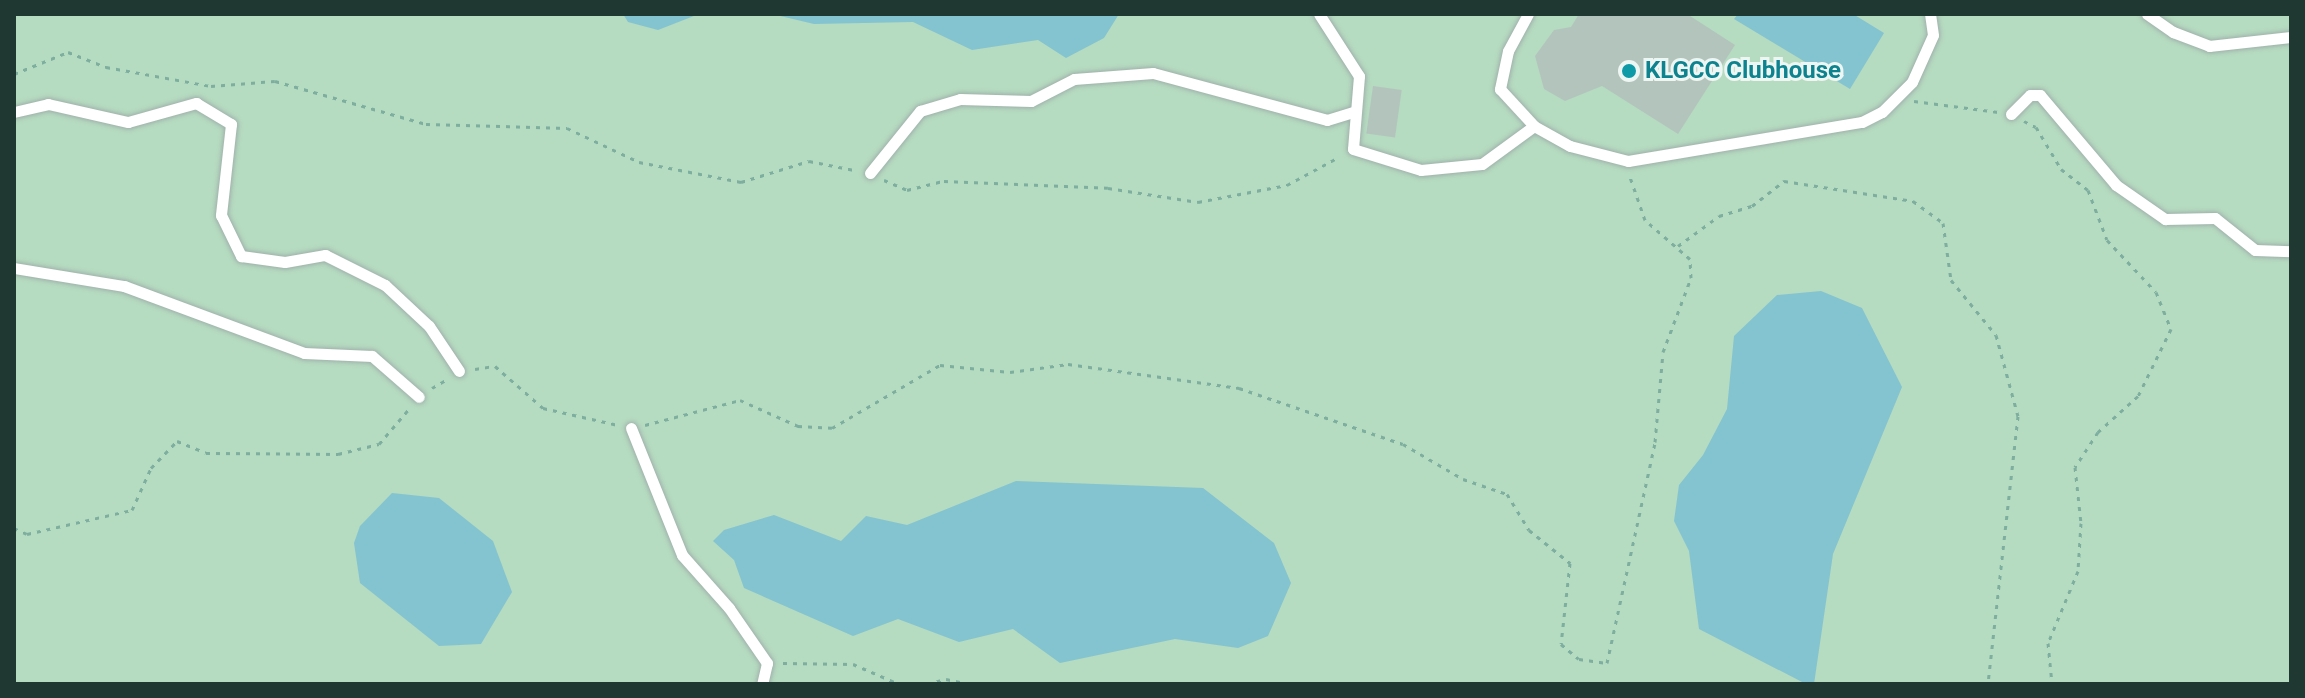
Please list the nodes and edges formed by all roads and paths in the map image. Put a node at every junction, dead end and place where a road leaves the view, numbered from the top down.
1 (1319, 14) edge
2 (1528, 14) edge
3 (1930, 14) edge
4 (2147, 14) edge
5 (2291, 37) edge
6 (14, 74) edge
7 (1899, 99) junction
8 (14, 112) edge
9 (1354, 112) junction
10 (2011, 114) junction
11 (1534, 126) junction
12 (1353, 149) junction
13 (1628, 161) junction
14 (870, 173) junction
15 (1678, 246) junction
16 (2291, 251) edge
17 (14, 268) edge
18 (459, 371) junction
19 (419, 397) junction
20 (631, 428) junction
21 (14, 528) edge
22 (767, 663) junction
23 (762, 684) edge
24 (899, 684) edge
25 (927, 684) edge
26 (969, 684) edge
27 (1988, 684) edge
28 (2052, 684) edge

1 - 9 lane
2 - 11 lane
3 - 7 lane
4 - 5 lane
6 - 14 path
7 - 10 path
7 - 13 lane
8 - 18 lane
9 - 12 lane
9 - 14 lane
10 - 16 lane
10 - 28 path
11 - 12 lane
11 - 13 lane
12 - 14 path
13 - 15 path
15 - 20 path
15 - 27 path
17 - 19 lane
18 - 19 path
18 - 20 path
19 - 21 path
20 - 22 lane
22 - 23 lane
22 - 24 path
25 - 26 path

